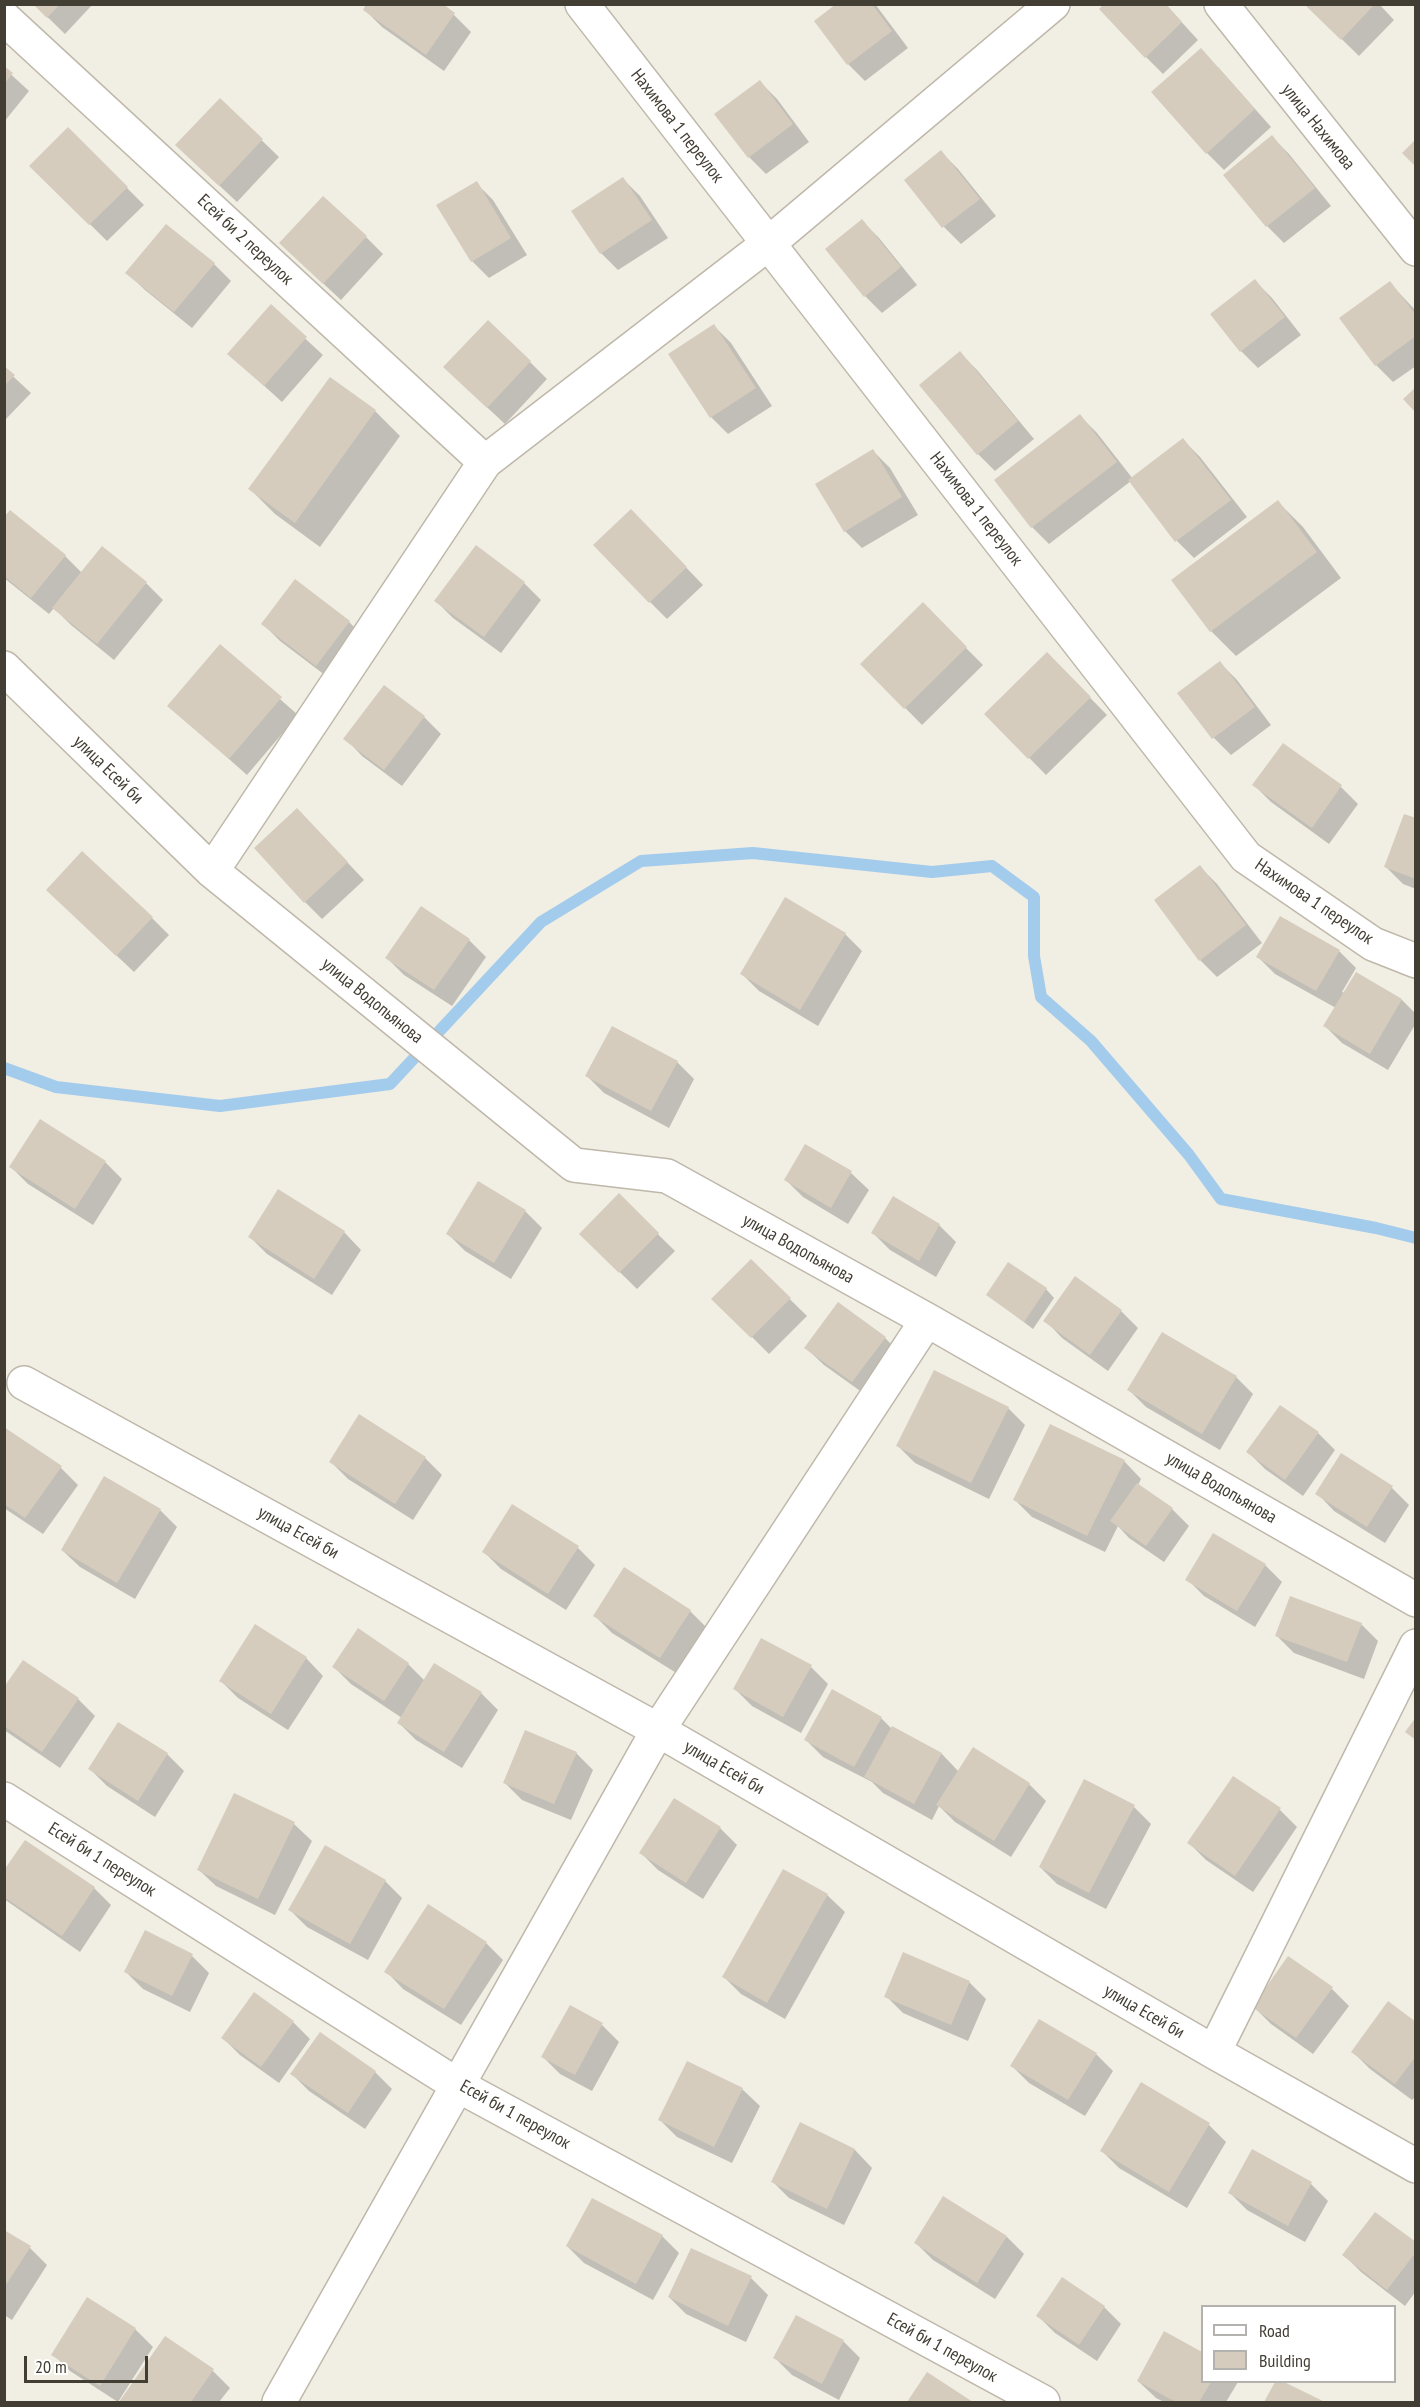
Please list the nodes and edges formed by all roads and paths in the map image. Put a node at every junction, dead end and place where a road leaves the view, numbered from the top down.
1 (582, 4) edge
2 (1053, 4) edge
3 (1221, 4) edge
4 (4, 18) edge
5 (769, 243) junction
6 (1416, 249) edge
7 (485, 462) junction
8 (4, 668) edge
9 (212, 871) junction
10 (1416, 961) edge
11 (927, 1320) junction
12 (24, 1383) dead end
13 (1416, 1600) edge
14 (1416, 1646) edge
15 (658, 1730) junction
16 (4, 1799) edge
17 (1214, 2052) junction
18 (459, 2086) junction
19 (1416, 2166) edge
20 (279, 2403) edge
21 (1042, 2403) edge

1 - 5 street, Нахимова 1 переулок
2 - 5 street
3 - 6 street, улица Нахимова
4 - 7 street, Есей би 2 переулок
5 - 7 street
5 - 10 street, Нахимова 1 переулок
7 - 9 street
8 - 9 street, улица Есей би
9 - 11 street, улица Водопьянова
11 - 13 street, улица Водопьянова
11 - 15 street
12 - 15 street, улица Есей би
14 - 17 street
15 - 17 street, улица Есей би
15 - 18 street
16 - 18 street, Есей би 1 переулок
17 - 19 street, улица Есей би
18 - 20 street
18 - 21 street, Есей би 1 переулок

